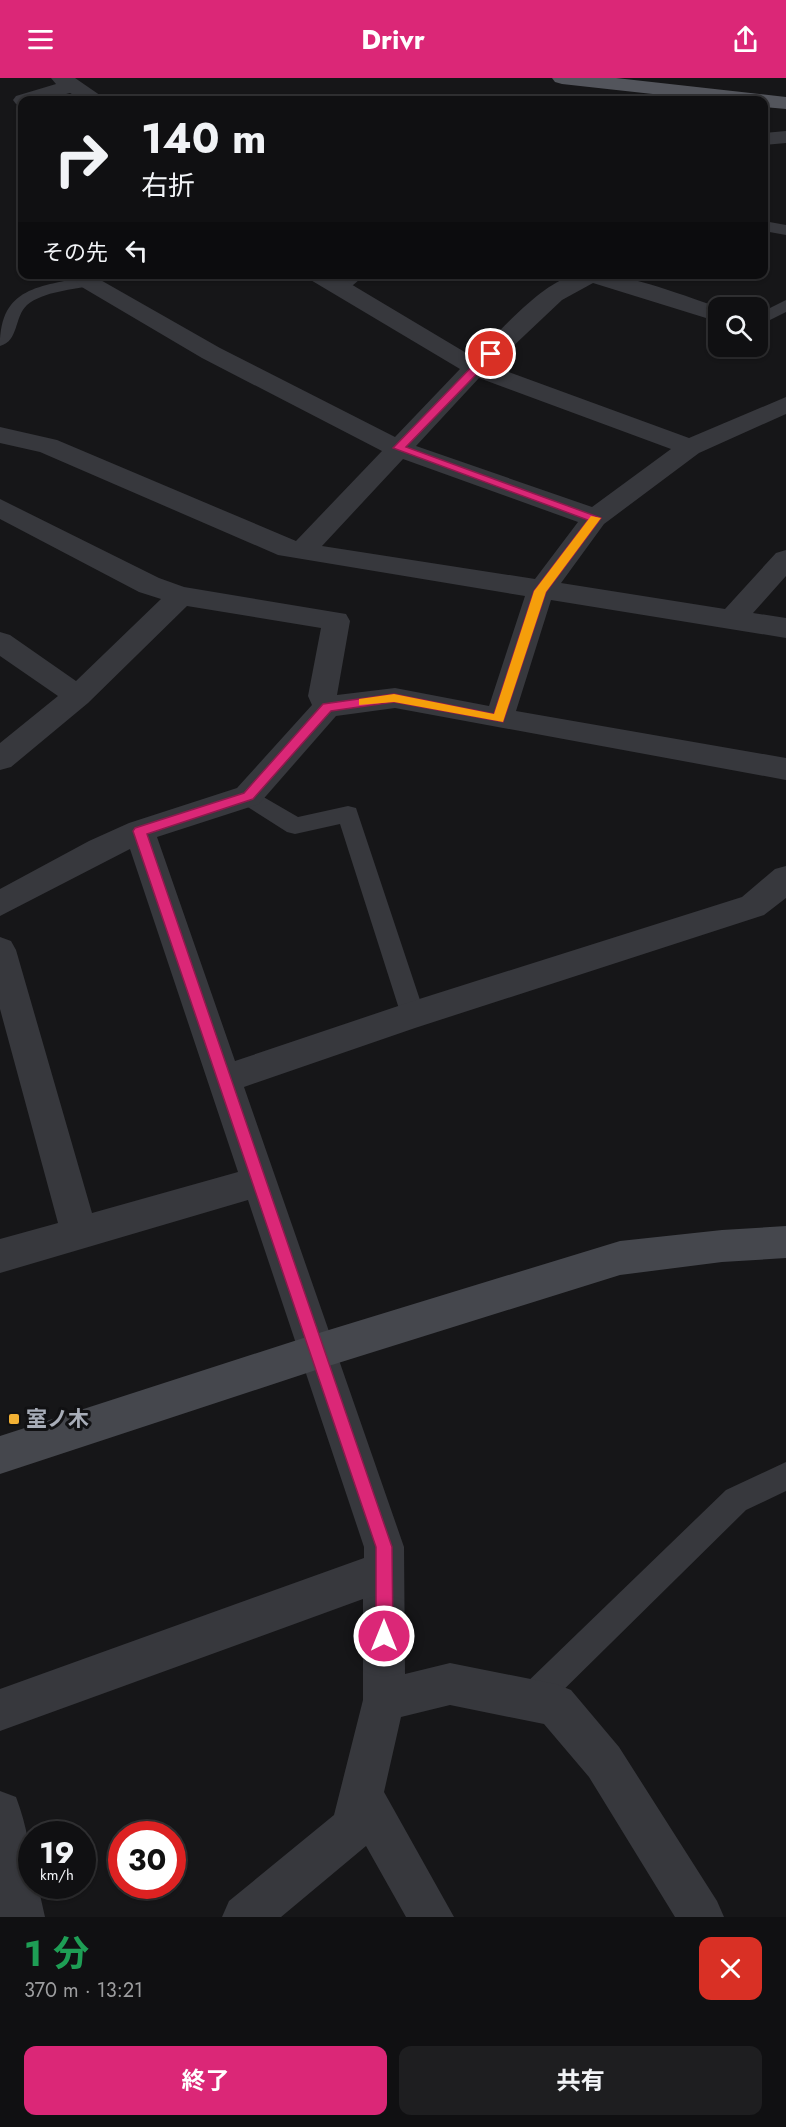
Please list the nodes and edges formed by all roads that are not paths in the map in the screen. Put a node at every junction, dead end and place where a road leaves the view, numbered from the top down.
1 (562, 78) edge
2 (587, 80) edge
3 (67, 81) edge
4 (34, 96) edge
5 (91, 96) edge
6 (723, 96) edge
7 (768, 101) edge
8 (786, 103) edge
9 (786, 137) edge
10 (768, 139) edge
11 (768, 227) edge
12 (786, 230) edge
13 (93, 279) edge
14 (99, 279) edge
15 (584, 279) edge
16 (605, 279) edge
17 (349, 281) edge
18 (786, 305) edge
19 (708, 311) edge
20 (768, 315) edge
21 (0, 341) edge
22 (475, 368) junction
23 (782, 413) edge
24 (0, 435) edge
25 (690, 447) junction
26 (399, 448) junction
27 (0, 508) edge
28 (595, 518) junction
29 (302, 551) junction
30 (786, 559) edge
31 (540, 591) junction
32 (181, 596) junction
33 (732, 619) junction
34 (786, 628) edge
35 (0, 642) edge
36 (78, 696) junction
37 (327, 707) junction
38 (499, 719) junction
39 (0, 759) edge
40 (786, 769) edge
41 (248, 796) junction
42 (140, 831) junction
43 (786, 878) edge
44 (0, 904) edge
45 (0, 950) edge
46 (412, 1015) junction
47 (226, 1079) junction
48 (261, 1181) junction
49 (79, 1233) junction
50 (786, 1242) edge
51 (0, 1256) edge
52 (319, 1351) junction
53 (0, 1455) edge
54 (786, 1476) edge
55 (385, 1571) junction
56 (384, 1700) junction
57 (531, 1700) junction
58 (0, 1710) edge
59 (361, 1795) junction
60 (0, 1813) edge
61 (21, 1917) edge
62 (244, 1917) edge
63 (431, 1917) edge
64 (701, 1917) edge

1 - 2 main road
2 - 6 main road
3 - 4 street
3 - 5 street
7 - 8 main road
9 - 10 street
11 - 12 lane
13 - 21 lane
14 - 26 street
15 - 22 street
16 - 19 street
17 - 22 street
18 - 20 lane
22 - 25 street
22 - 26 street
23 - 25 street
24 - 29 street
25 - 28 street
26 - 28 street
26 - 29 street
27 - 32 street
28 - 31 street
29 - 31 street
30 - 33 street
31 - 33 street
31 - 38 street
32 - 36 street
32 - 37 street
33 - 34 street
35 - 36 street
36 - 39 street
37 - 38 street
37 - 41 street
38 - 40 street
41 - 42 street
41 - 46 lane
42 - 44 street
42 - 47 street
43 - 46 street
45 - 49 street
46 - 47 street
47 - 48 street
48 - 49 street
48 - 52 street
49 - 51 street
50 - 52 street
52 - 53 street
52 - 55 street
54 - 57 lane
55 - 56 street
55 - 58 street
56 - 57 street
56 - 59 street
57 - 64 street
59 - 62 street
59 - 63 street
60 - 61 street

